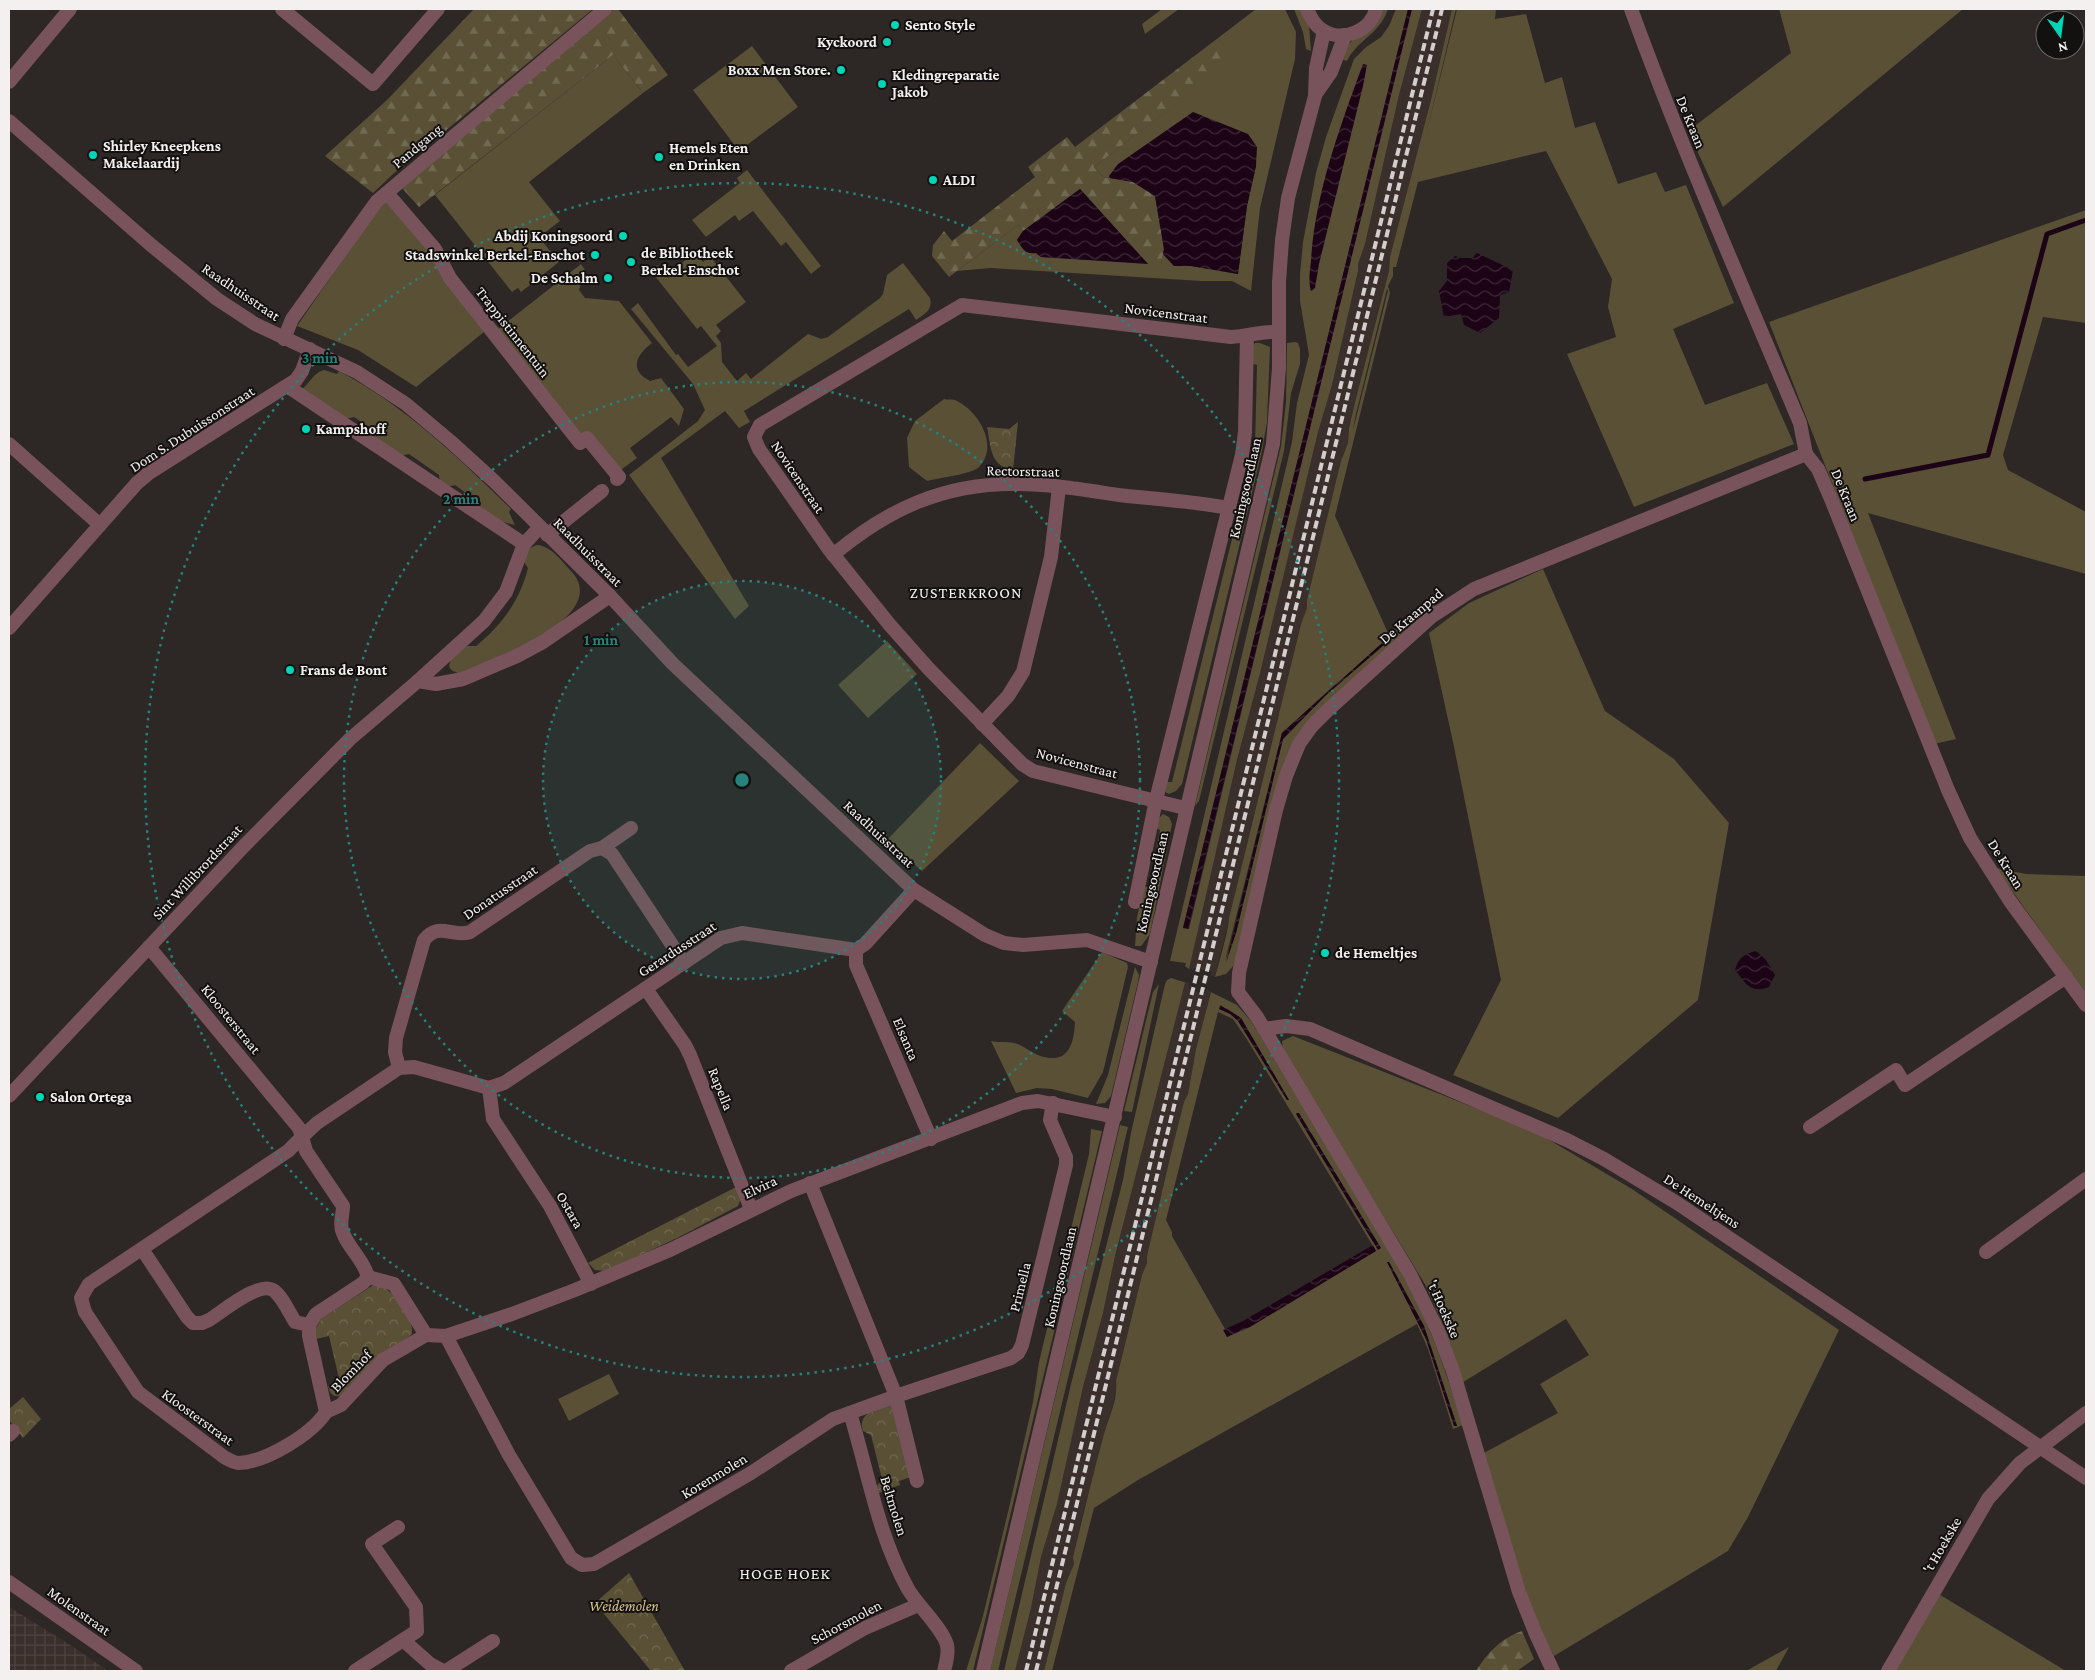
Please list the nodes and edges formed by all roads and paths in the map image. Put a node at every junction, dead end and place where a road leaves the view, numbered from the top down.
1 (70, 9) edge
2 (282, 9) edge
3 (438, 9) edge
4 (604, 9) edge
5 (1307, 9) edge
6 (1376, 9) edge
7 (1630, 9) edge
8 (1324, 31) junction
9 (1345, 36) junction
10 (9, 82) edge
11 (1315, 96) junction
12 (9, 121) edge
13 (387, 192) junction
14 (1279, 332) junction
15 (1247, 336) junction
16 (284, 339) junction
17 (310, 349) junction
18 (287, 386) junction
19 (9, 444) edge
20 (1806, 454) junction
21 (618, 478) dead end
22 (1059, 486) junction
23 (602, 491) dead end
24 (1228, 508) junction
25 (100, 525) junction
26 (544, 531) junction
27 (524, 544) junction
28 (833, 555) junction
29 (610, 596) junction
30 (9, 628) edge
31 (418, 681) junction
32 (982, 724) junction
33 (1156, 800) junction
34 (1186, 808) junction
35 (631, 828) dead end
36 (602, 848) junction
37 (914, 890) junction
38 (1136, 902) dead end
39 (149, 947) junction
40 (856, 950) junction
41 (1151, 962) junction
42 (684, 963) junction
43 (2066, 977) junction
44 (646, 988) junction
45 (1238, 992) joint
46 (2086, 1006) edge
47 (1264, 1029) junction
48 (399, 1068) junction
49 (489, 1088) junction
50 (9, 1096) edge
51 (1053, 1103) junction
52 (1115, 1117) junction
53 (1810, 1127) dead end
54 (302, 1137) junction
55 (931, 1139) junction
56 (2086, 1179) edge
57 (810, 1183) junction
58 (751, 1209) junction
59 (142, 1248) junction
60 (1986, 1252) dead end
61 (368, 1277) junction
62 (591, 1284) junction
63 (309, 1325) junction
64 (426, 1335) junction
65 (446, 1336) junction
66 (896, 1396) junction
67 (326, 1412) junction
68 (850, 1413) junction
69 (2086, 1413) edge
70 (2041, 1448) junction
71 (2086, 1478) edge
72 (917, 1481) dead end
73 (398, 1527) dead end
74 (9, 1582) edge
75 (918, 1605) junction
76 (403, 1640) junction
77 (493, 1641) dead end
78 (136, 1670) edge
79 (355, 1671) edge
80 (445, 1671) edge
81 (791, 1671) edge
82 (944, 1671) edge
83 (983, 1671) edge
84 (1553, 1671) edge
85 (1888, 1671) edge

1 - 10 street
2 - 3 street
4 - 13 street, Pandgang
5 - 8 street
6 - 9 street
7 - 20 street, De Kraan
8 - 9 street
8 - 11 street, Koningsoordlaan
9 - 11 street, Koningsoordlaan
11 - 14 street, Koningsoordlaan
12 - 16 street, Raadhuisstraat
13 - 16 street, Pandgang
13 - 21 street, Trappistinnentuin
14 - 15 street, Novicenstraat
14 - 34 street, Koningsoordlaan
15 - 24 street, Koningsoordlaan
15 - 28 street, Novicenstraat
16 - 17 street, Raadhuisstraat
17 - 18 street, Dom S. Dubuissonstraat
17 - 26 street, Raadhuisstraat
18 - 25 street, Dom S. Dubuissonstraat
18 - 27 street
19 - 25 street
20 - 43 street, De Kraan
20 - 45 street, De Kraanpad
22 - 24 street, Rectorstraat
22 - 28 street, Rectorstraat
22 - 32 street
23 - 26 street, Sint Willibrordstraat
24 - 33 street, Koningsoordlaan
25 - 30 street, Dom S. Dubuissonstraat
26 - 27 street, Sint Willibrordstraat
26 - 29 street, Raadhuisstraat
27 - 31 street, Sint Willibrordstraat
28 - 32 street, Novicenstraat
29 - 31 street
29 - 37 street, Raadhuisstraat
31 - 39 street, Sint Willibrordstraat
32 - 33 street, Novicenstraat
33 - 34 street, Novicenstraat
33 - 38 street, Koningsoordlaan
34 - 41 street, Koningsoordlaan
35 - 36 street, Donatusstraat
36 - 42 street
36 - 48 street, Donatusstraat
37 - 40 street
37 - 41 street, Raadhuisstraat
39 - 50 street, Sint Willibrordstraat
39 - 54 street, Kloosterstraat
40 - 42 street, Gerardusstraat
40 - 55 street, Elsanta
41 - 52 street, Koningsoordlaan
42 - 44 street, Gerardusstraat
43 - 46 street, De Kraan
43 - 53 street
44 - 49 street, Gerardusstraat
44 - 58 street, Rapella
45 - 47 street, 't Hoekske
47 - 70 street, De Hemeltjens
47 - 84 street, 't Hoekske
48 - 49 street
48 - 54 street
49 - 62 street, Ostara
51 - 52 street, Elvira
51 - 55 street, Elvira
51 - 66 street, Primella
52 - 83 street, Koningsoordlaan
54 - 59 street, Kloosterstraat
54 - 61 street, Kloosterstraat
55 - 57 street, Elvira
56 - 60 street
57 - 58 street, Elvira
57 - 66 street
58 - 62 street, Elvira
59 - 63 street
59 - 67 street, Kloosterstraat
61 - 63 street
61 - 64 street
62 - 65 street, Elvira
63 - 67 street
64 - 65 street, Elvira
64 - 67 street, Blomhof
65 - 68 street, Korenmolen
66 - 68 street, Korenmolen
66 - 72 street, Beltmolen
68 - 75 street, Beltmolen
69 - 70 street, 't Hoekske
70 - 71 street, De Hemeltjens
70 - 85 street, 't Hoekske
73 - 76 street
74 - 78 street, Molenstraat
75 - 81 street, Schorsmolen
75 - 82 street, Beltmolen
76 - 79 street
76 - 80 street
77 - 80 street

